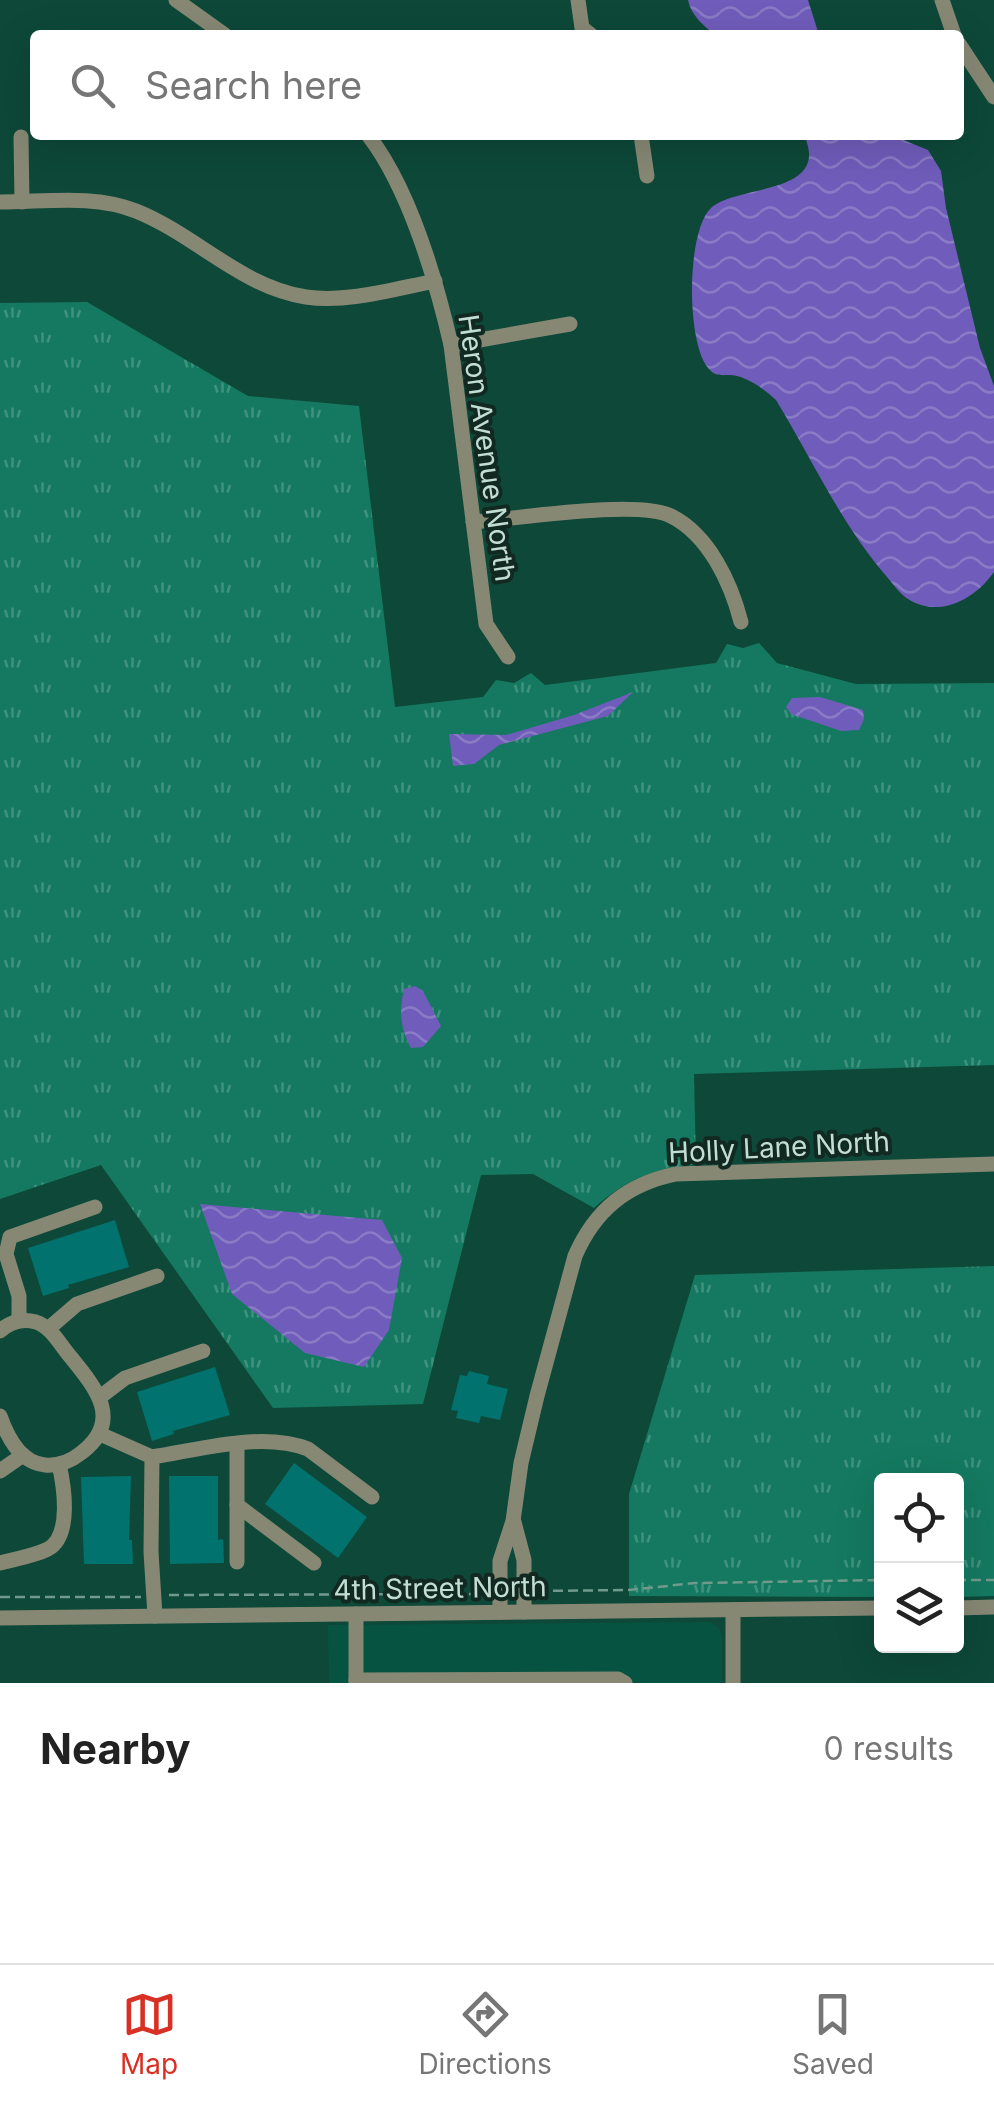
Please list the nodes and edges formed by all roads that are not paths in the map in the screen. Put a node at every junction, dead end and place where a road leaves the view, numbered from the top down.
1 (176, 0) edge
2 (578, 0) edge
3 (942, 0) edge
4 (218, 30) edge
5 (586, 30) edge
6 (952, 30) edge
7 (964, 52) edge
8 (994, 97) edge
9 (21, 137) dead end
10 (371, 140) edge
11 (642, 140) edge
12 (647, 176) dead end
13 (0, 202) edge
14 (22, 202) junction
15 (435, 281) junction
16 (570, 324) dead end
17 (452, 344) junction
18 (473, 522) junction
19 (742, 622) dead end
20 (508, 657) dead end
21 (994, 1164) edge
22 (95, 1207) dead end
23 (157, 1276) dead end
24 (19, 1321) junction
25 (48, 1329) junction
26 (0, 1331) edge
27 (203, 1351) dead end
28 (100, 1397) junction
29 (0, 1416) edge
30 (100, 1434) junction
31 (237, 1444) junction
32 (23, 1454) junction
33 (152, 1458) junction
34 (58, 1464) junction
35 (0, 1471) edge
36 (372, 1497) dead end
37 (237, 1505) junction
38 (513, 1521) junction
39 (237, 1562) dead end
40 (0, 1563) edge
41 (314, 1563) dead end
42 (994, 1607) edge
43 (874, 1608) edge
44 (964, 1608) edge
45 (733, 1610) junction
46 (500, 1612) junction
47 (524, 1612) junction
48 (356, 1614) junction
49 (155, 1616) junction
50 (0, 1618) edge
51 (356, 1681) edge
52 (625, 1683) edge
53 (733, 1683) edge

1 - 4 street
2 - 5 street
3 - 6 street
7 - 8 street
9 - 14 street
10 - 15 street, Heron Avenue North
11 - 12 street
13 - 14 street
14 - 15 street
15 - 17 street, Heron Avenue North
16 - 17 street
17 - 18 street, Heron Avenue North
18 - 19 street
18 - 20 street, Heron Avenue North
21 - 38 street, Holly Lane North
22 - 24 street
23 - 25 street
24 - 25 street
24 - 26 street
25 - 28 street
27 - 28 street
28 - 30 street
29 - 32 street
30 - 33 street
30 - 34 street
31 - 33 street
31 - 36 street
31 - 37 street
32 - 34 street
32 - 35 street
33 - 49 street
34 - 40 street
37 - 39 street
37 - 41 street
38 - 46 street, Holly Lane North
38 - 47 street, Holly Lane North
42 - 44 street
43 - 45 street, 4th Street North
45 - 47 street, 4th Street North
45 - 53 street
46 - 47 street, 4th Street North
46 - 48 street, 4th Street North
48 - 49 street, 4th Street North
48 - 51 street
49 - 50 street, 4th Street North
51 - 52 street

